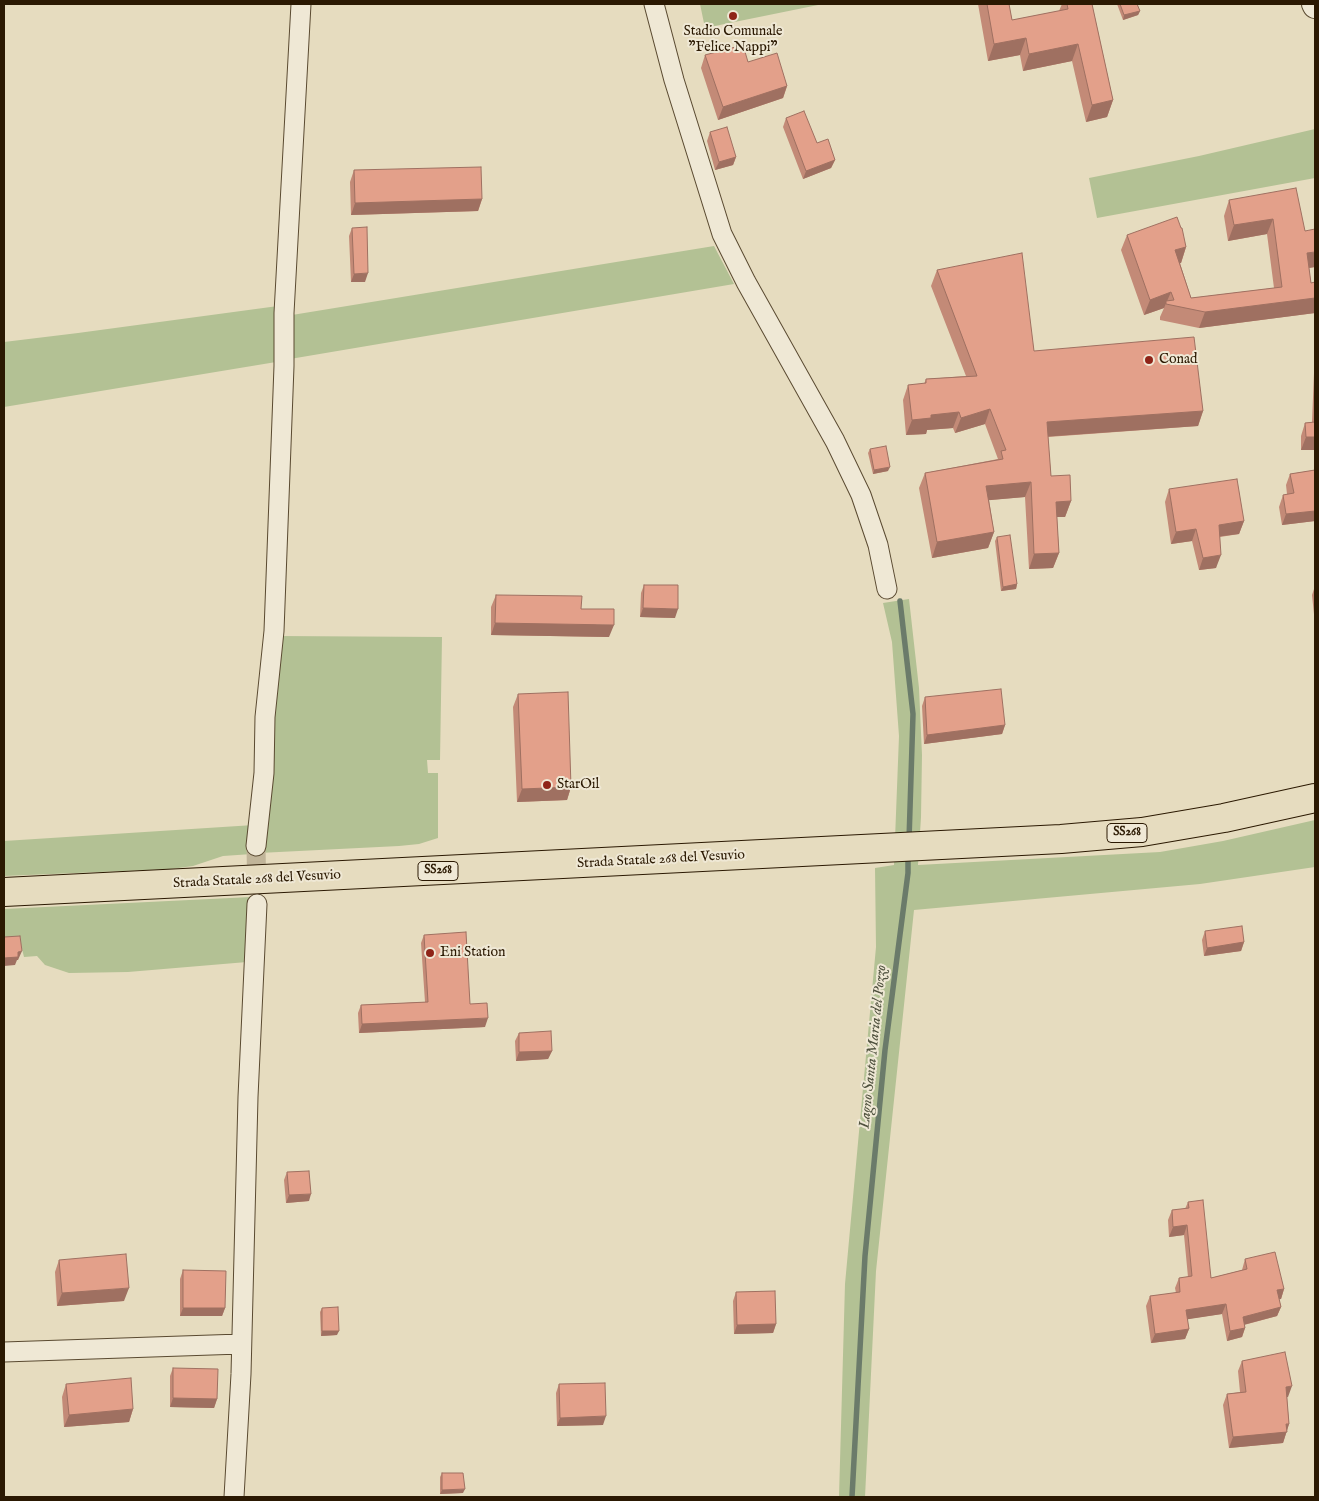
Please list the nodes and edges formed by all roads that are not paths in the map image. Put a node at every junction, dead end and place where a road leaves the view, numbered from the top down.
1 (301, 4) edge
2 (654, 4) edge
3 (888, 589) dead end
4 (1315, 798) edge
5 (256, 846) tunnel mouth
6 (4, 892) edge
7 (257, 904) tunnel mouth
8 (241, 1344) junction
9 (4, 1352) edge
10 (234, 1497) edge

1 - 5 street
2 - 3 street
4 - 6 highway, Strada Statale 268 del Vesuvio / SS268
7 - 8 street
8 - 9 street
8 - 10 street

